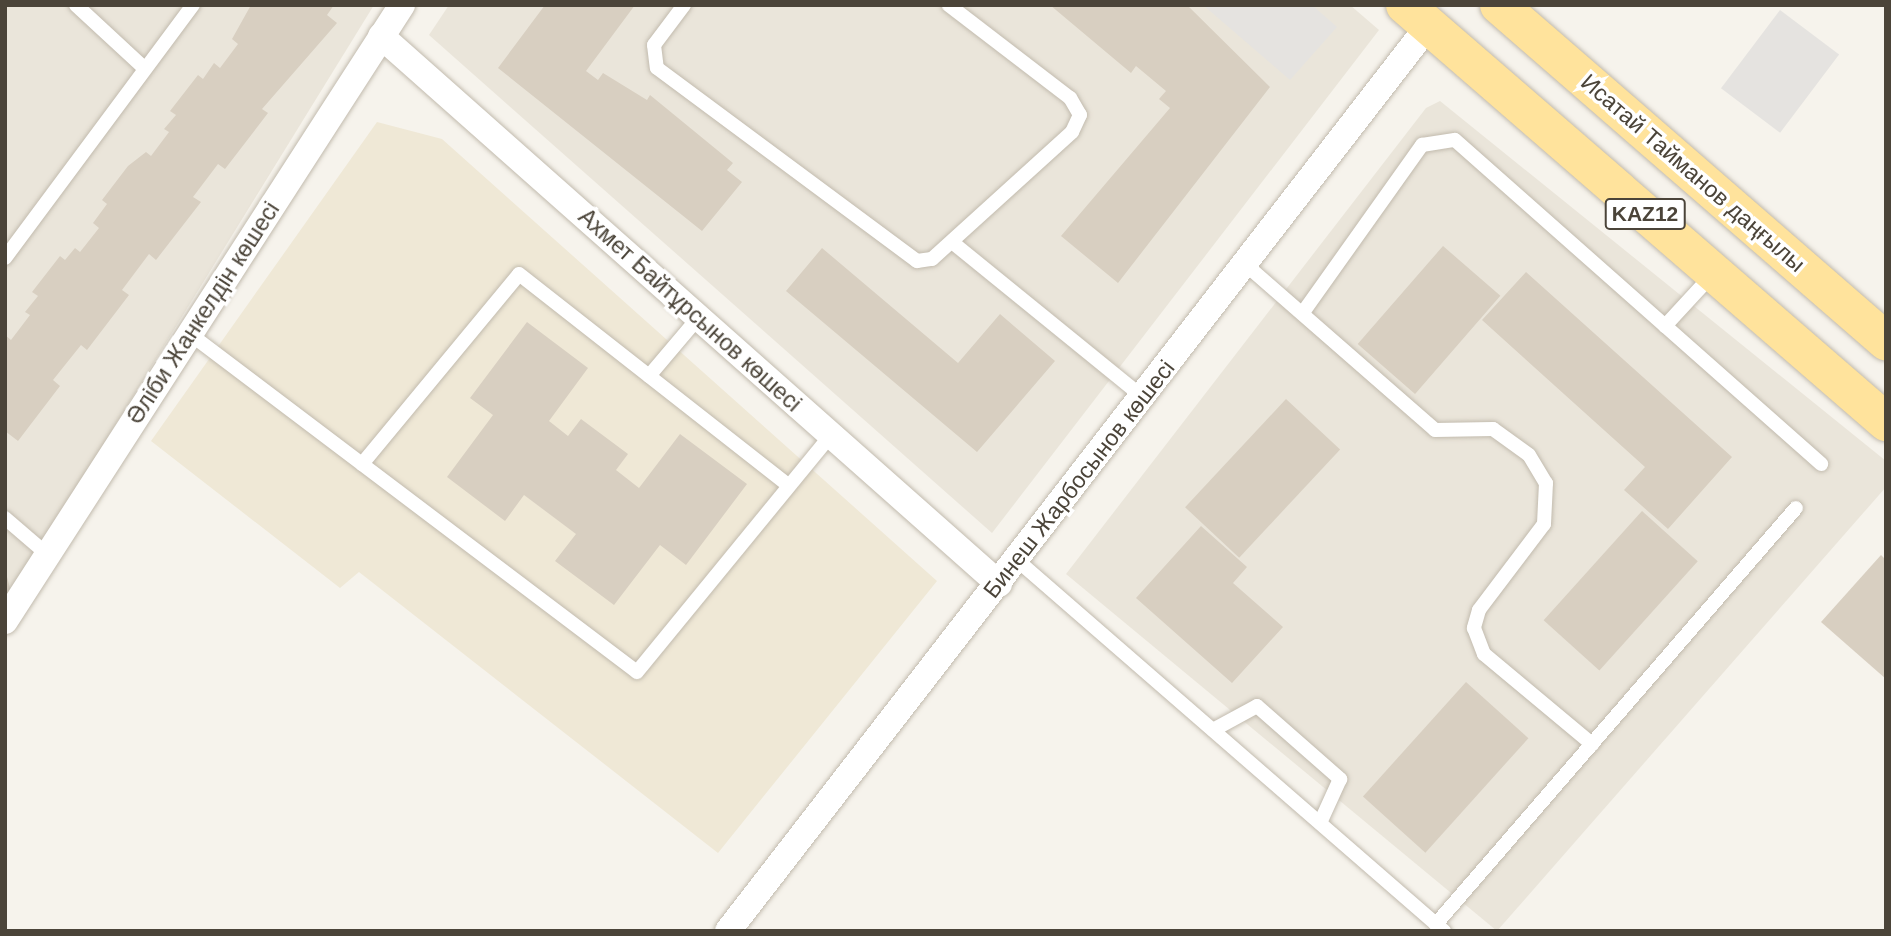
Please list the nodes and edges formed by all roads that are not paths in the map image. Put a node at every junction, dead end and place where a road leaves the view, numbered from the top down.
1 (76, 5) edge
2 (192, 5) edge
3 (684, 5) edge
4 (949, 5) edge
5 (1499, 5) edge
6 (390, 15) edge
7 (1417, 15) edge
8 (144, 68) junction
9 (952, 242) junction
10 (5, 258) edge
11 (1245, 264) junction
12 (1713, 274) junction
13 (1304, 311) junction
14 (698, 318) junction
15 (1665, 326) junction
16 (190, 334) junction
17 (1886, 341) edge
18 (649, 376) junction
19 (1143, 397) junction
20 (1881, 408) edge
21 (831, 435) junction
22 (362, 464) junction
23 (1821, 464) dead end
24 (789, 486) junction
25 (1797, 509) dead end
26 (5, 518) edge
27 (48, 555) junction
28 (1017, 560) junction
29 (999, 584) junction
30 (5, 621) edge
31 (1213, 730) junction
32 (1591, 744) junction
33 (1320, 823) junction
34 (1440, 928) edge
35 (728, 931) edge

1 - 8 lane
2 - 8 lane
3 - 9 lane
4 - 9 lane
5 - 17 main road, Исатай Тайманов даңғылы / KAZ12
6 - 14 street, Ахмет Байтұрсынов көшесі
6 - 16 street, Әліби Жанкелдін көшесі
7 - 11 street, Бинеш Жарбосынов көшесі
7 - 12 main road, KAZ12
8 - 10 lane
9 - 19 lane
11 - 13 lane
11 - 19 street, Бинеш Жарбосынов көшесі
12 - 15 lane
12 - 20 main road, KAZ12
13 - 15 lane
13 - 32 lane
14 - 18 lane
14 - 21 street, Ахмет Байтұрсынов көшесі
15 - 23 lane
16 - 22 lane
16 - 27 street, Әліби Жанкелдін көшесі
18 - 22 lane
18 - 24 lane
19 - 28 street, Бинеш Жарбосынов көшесі
21 - 24 lane
21 - 29 street, Ахмет Байтұрсынов көшесі
22 - 24 lane
25 - 32 lane
26 - 27 lane
27 - 30 street, Әліби Жанкелдін көшесі
28 - 29 street, Бинеш Жарбосынов көшесі
28 - 31 lane
29 - 35 street, Бинеш Жарбосынов көшесі
31 - 33 lane
31 - 33 lane
32 - 34 lane
33 - 34 lane

